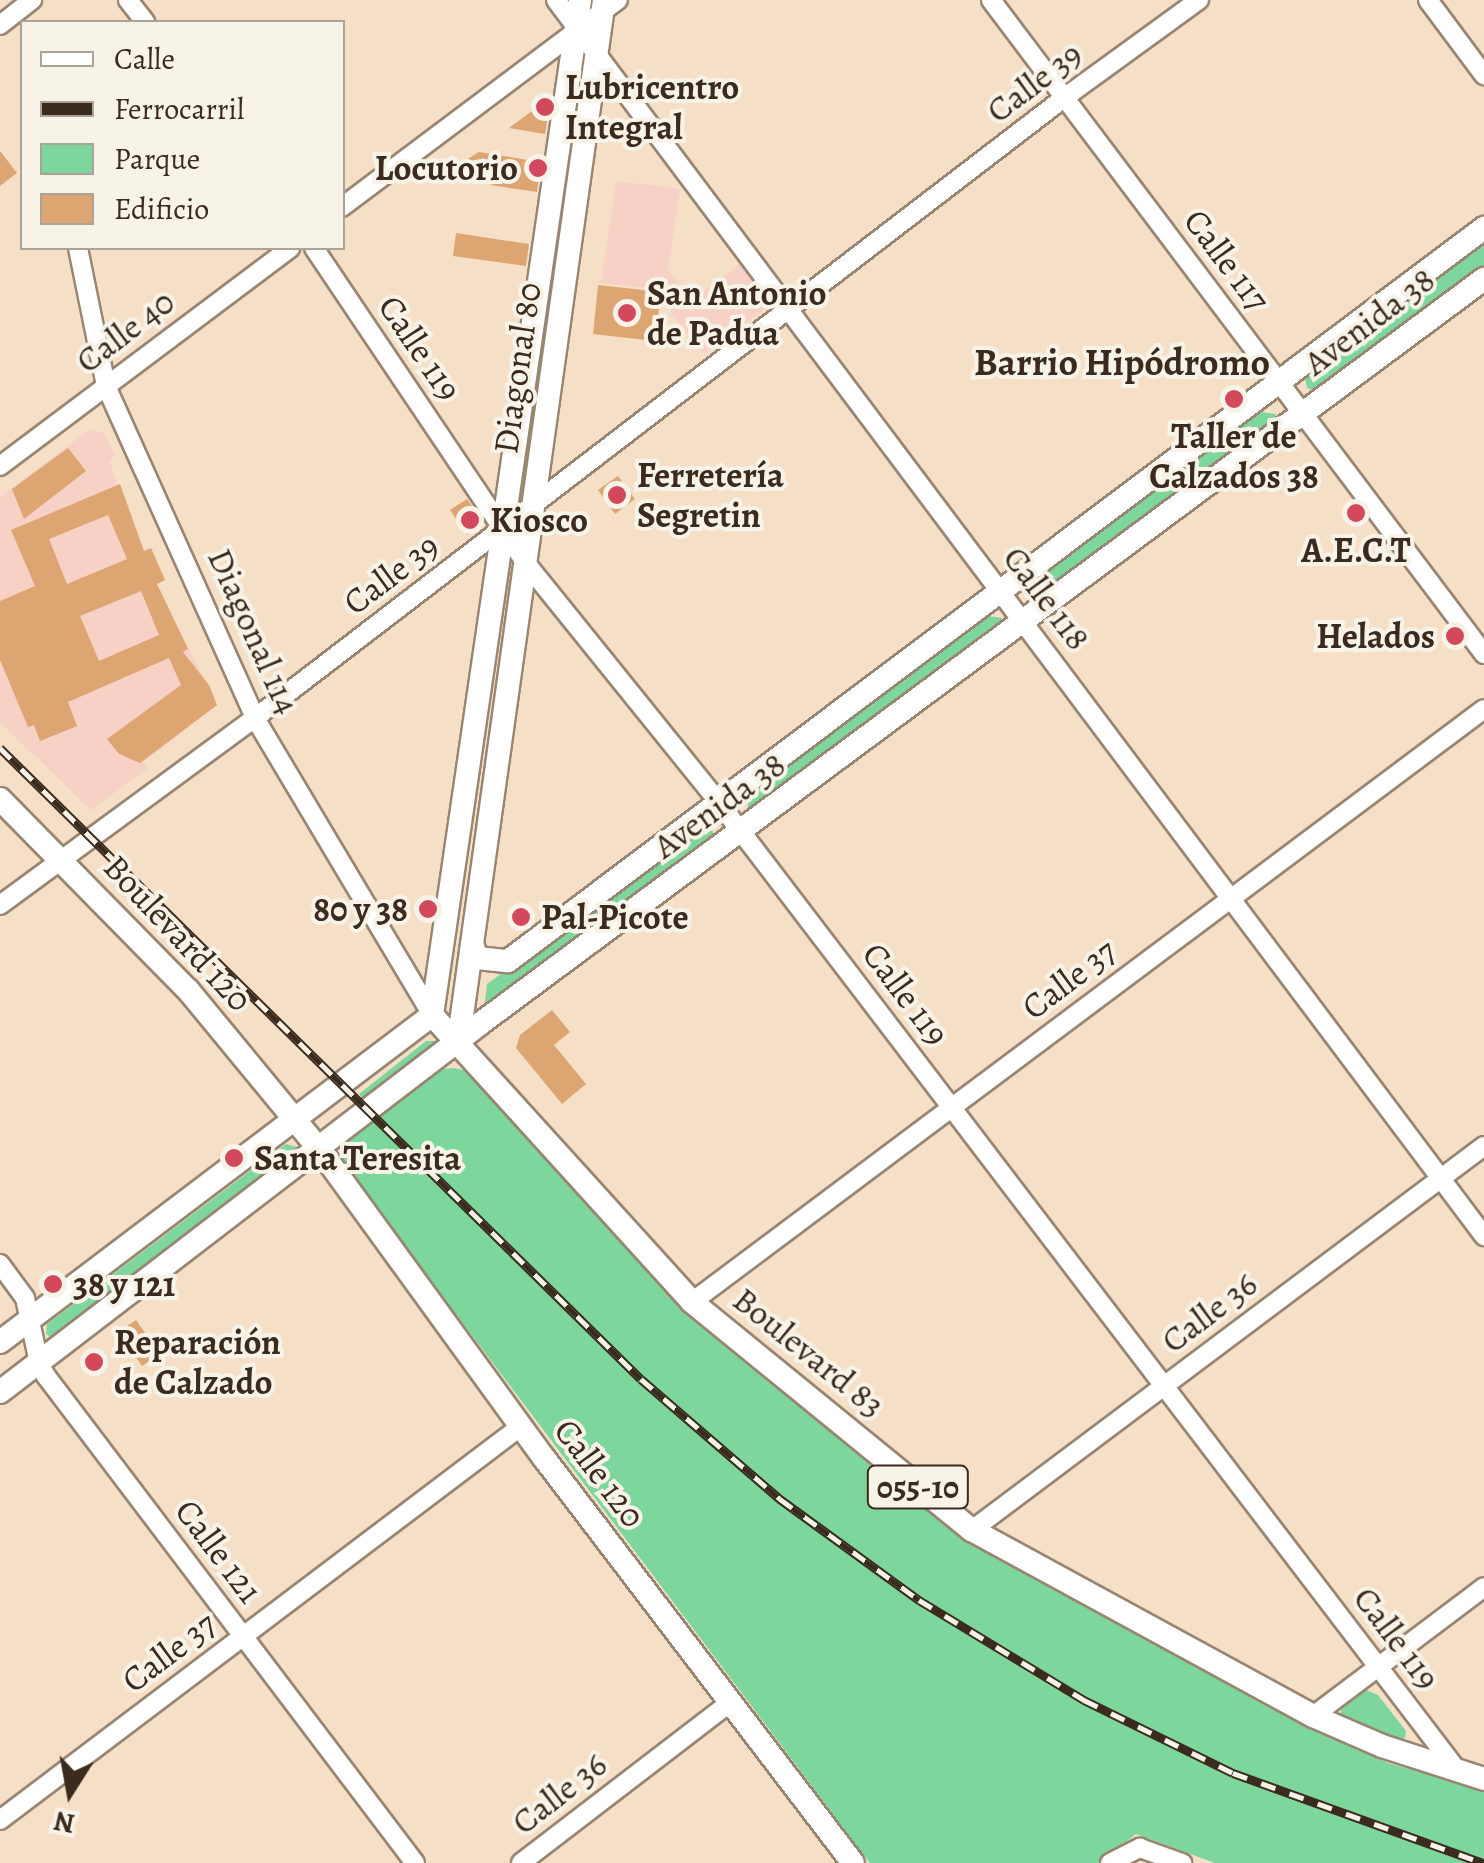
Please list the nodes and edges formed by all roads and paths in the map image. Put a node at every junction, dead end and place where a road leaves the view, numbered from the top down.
1 (128, 0) edge
2 (556, 0) edge
3 (580, 0) edge
4 (991, 0) edge
5 (1199, 0) edge
6 (1428, 0) edge
7 (30, 1) edge
8 (608, 4) edge
9 (143, 20) edge
10 (0, 25) edge
11 (576, 28) junction
12 (597, 52) junction
13 (1484, 75) edge
14 (1064, 98) junction
15 (345, 206) edge
16 (1484, 228) edge
17 (78, 250) edge
18 (287, 250) edge
19 (315, 250) edge
20 (1484, 279) edge
21 (790, 310) junction
22 (1279, 382) junction
23 (106, 386) junction
24 (1303, 414) junction
25 (0, 466) edge
26 (533, 507) junction
27 (503, 530) junction
28 (524, 562) junction
29 (1002, 592) junction
30 (1024, 622) junction
31 (1484, 654) edge
32 (1484, 708) edge
33 (254, 718) junction
34 (0, 799) edge
35 (720, 804) junction
36 (742, 832) junction
37 (61, 858) junction
38 (1231, 898) junction
39 (0, 905) edge
40 (472, 944) junction
41 (432, 1015) junction
42 (458, 1044) junction
43 (952, 1108) junction
44 (296, 1121) junction
45 (1484, 1146) edge
46 (320, 1150) junction
47 (1441, 1179) junction
48 (1484, 1236) edge
49 (0, 1264) edge
50 (692, 1302) junction
51 (32, 1318) junction
52 (0, 1342) edge
53 (38, 1362) junction
54 (1164, 1386) junction
55 (0, 1392) edge
56 (520, 1426) junction
57 (972, 1530) junction
58 (1484, 1587) edge
59 (244, 1637) junction
60 (1378, 1668) junction
61 (731, 1702) junction
62 (1313, 1716) junction
63 (1457, 1771) junction
64 (1484, 1779) edge
65 (0, 1820) edge
66 (415, 1863) edge
67 (521, 1863) edge
68 (853, 1863) edge
69 (1110, 1863) edge
70 (1182, 1863) edge

1 - 9 street
2 - 11 street, Calle 118
3 - 11 main road, Diagonal 80
4 - 14 street, Calle 117
5 - 14 street, Calle 39
6 - 13 street
7 - 10 street
8 - 11 street
8 - 12 main road, Diagonal 80
11 - 12 street, Calle 118
11 - 15 street
11 - 27 main road, Diagonal 80
12 - 21 street, Calle 118
12 - 26 main road, Diagonal 80
14 - 21 street, Calle 39
14 - 22 street, Calle 117
16 - 22 main road, Avenida 38
17 - 23 street, Diagonal 114
18 - 23 street, Calle 40
19 - 27 street, Calle 119
20 - 24 main road, Avenida 38
21 - 26 street, Calle 39
21 - 29 street, Calle 118
22 - 24 street, Calle 117
22 - 29 main road, Avenida 38
23 - 25 street, Calle 40
23 - 33 street, Diagonal 114
24 - 30 main road, Avenida 38
24 - 31 street, Calle 117
26 - 27 street, Calle 39
26 - 28 main road, Diagonal 80
27 - 28 street, Calle 119
27 - 33 street, Calle 39
27 - 41 main road, Diagonal 80
28 - 35 street, Calle 119
28 - 40 main road, Diagonal 80
29 - 30 street, Calle 118
29 - 35 main road, Avenida 38
30 - 36 main road, Avenida 38
30 - 38 street, Calle 118
32 - 38 street, Calle 37
33 - 37 street, Calle 39
33 - 41 street, Diagonal 114
34 - 37 main road, Boulevard 120
35 - 36 street, Calle 119
35 - 40 main road, Avenida 38
36 - 42 main road, Avenida 38
36 - 43 street, Calle 119
37 - 39 street, Calle 39
37 - 44 main road, Boulevard 120
38 - 43 street, Calle 37
38 - 47 street, Calle 118
40 - 42 main road, Diagonal 80
41 - 42 main road, Boulevard 83
41 - 44 main road
42 - 46 main road, Avenida 38
42 - 50 main road, Boulevard 83 / 055-10
43 - 50 street, Calle 37
43 - 54 street, Calle 119
44 - 46 main road, Calle 120
44 - 51 main road
45 - 47 street, Calle 36
46 - 53 main road, Avenida 38
46 - 56 main road, Calle 120
47 - 48 street, Calle 118
47 - 54 street, Calle 36
49 - 51 street, Calle 121
50 - 57 main road, Boulevard 83 / 055-10
51 - 52 main road
51 - 53 street, Calle 121
53 - 55 main road, Avenida 38
53 - 59 street, Calle 121
54 - 57 street, Calle 36
54 - 60 street, Calle 119
56 - 59 street, Calle 37
56 - 61 main road, Calle 120
57 - 62 main road, Boulevard 83 / 055-10
58 - 60 street
59 - 65 street, Calle 37
59 - 66 street, Calle 121
60 - 62 street
60 - 63 street, Calle 119
61 - 67 street, Calle 36
61 - 68 main road, Calle 120
62 - 63 main road, Boulevard 83 / 055-10
63 - 64 main road, Boulevard 83 / 055-10
69 - 70 street

